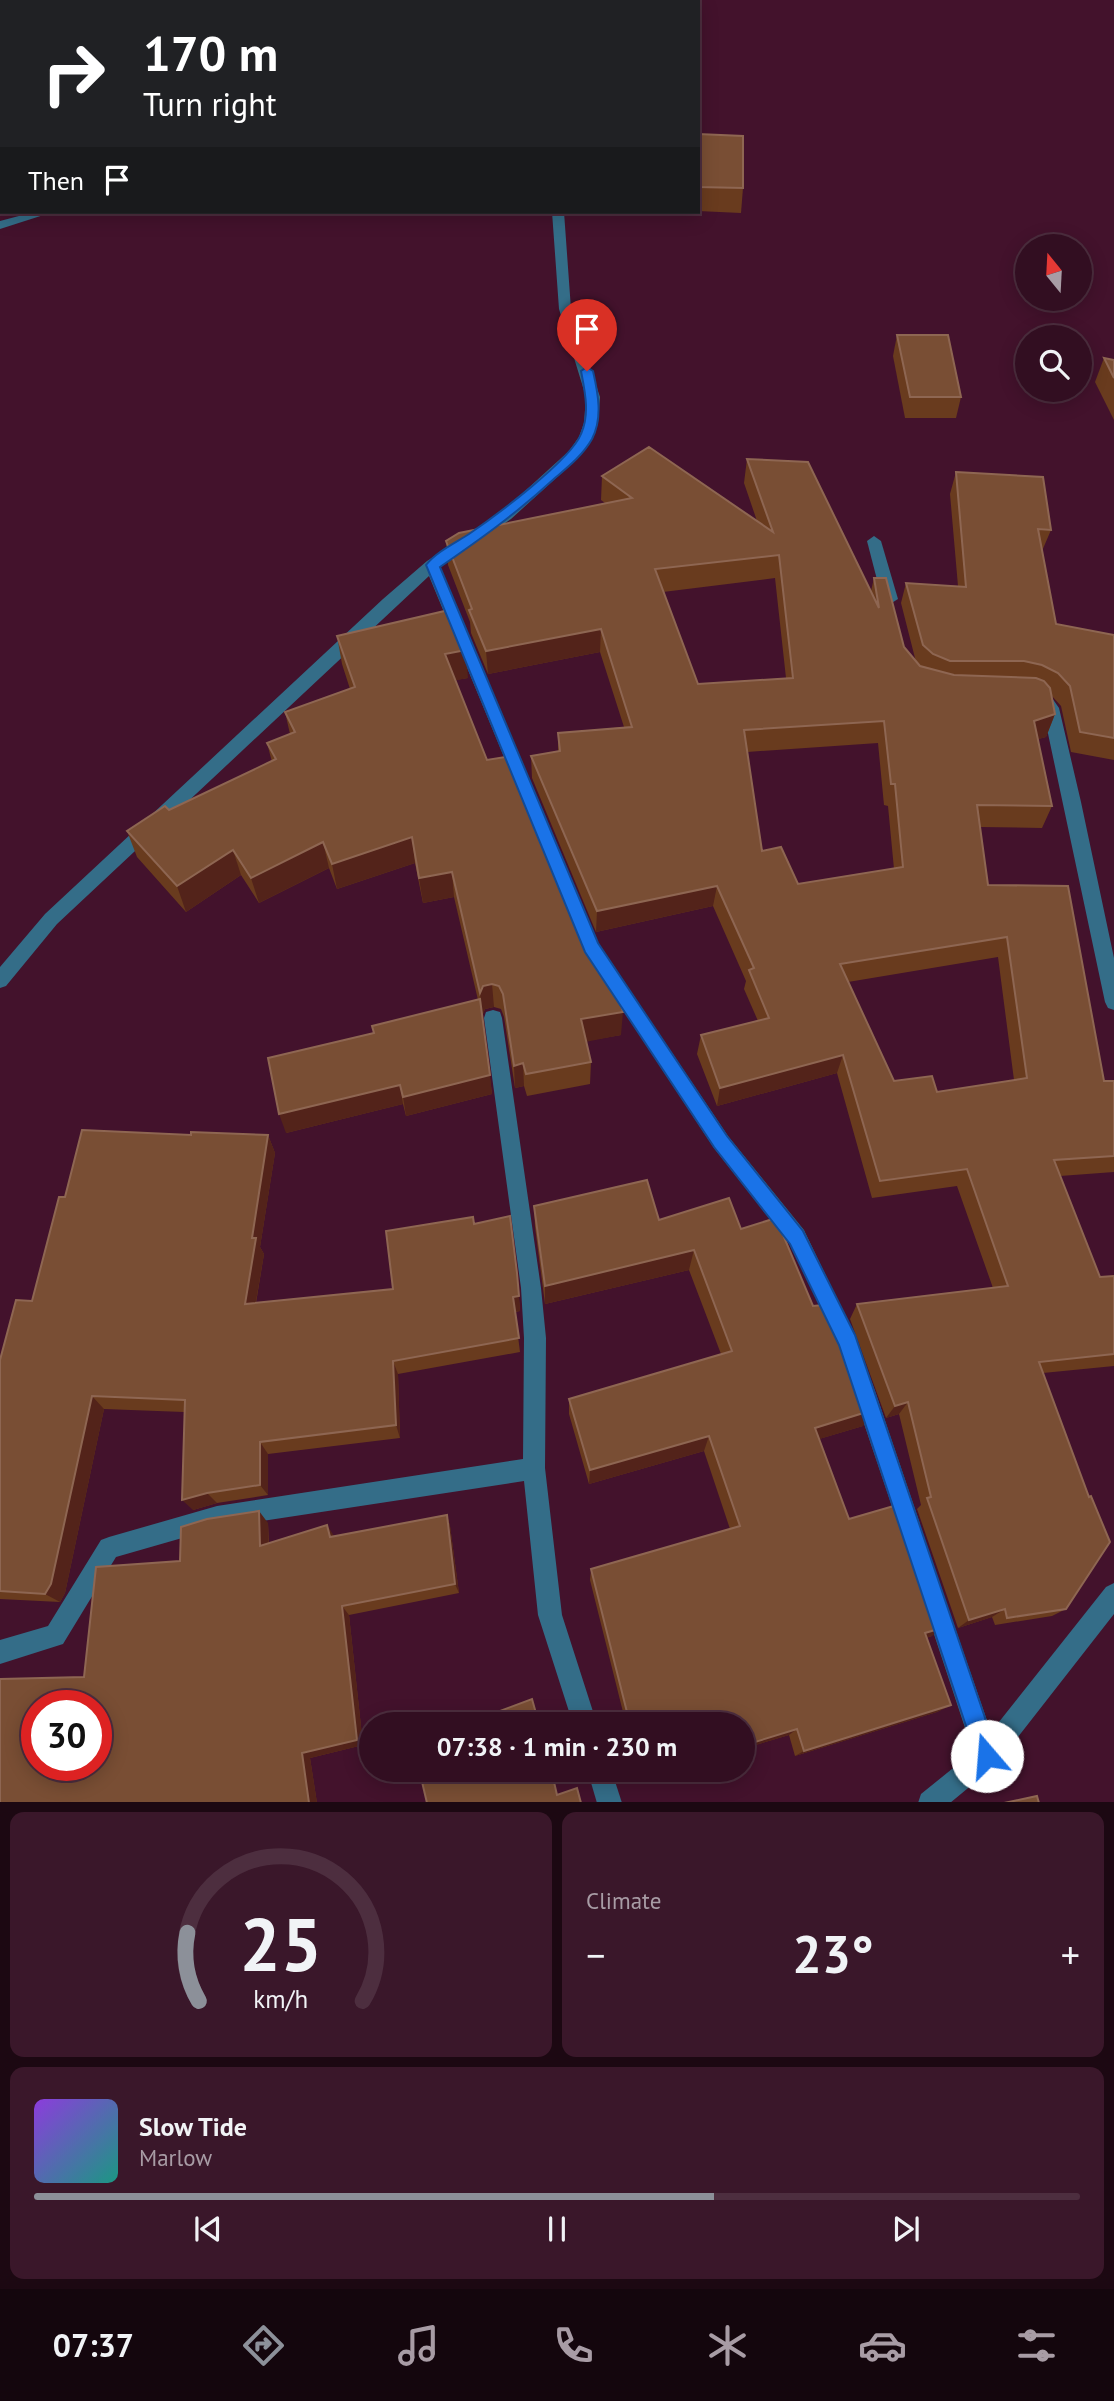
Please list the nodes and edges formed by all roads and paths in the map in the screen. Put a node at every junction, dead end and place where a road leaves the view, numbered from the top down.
1 (40, 214) edge
2 (558, 214) edge
3 (0, 225) edge
4 (874, 541) dead end
5 (432, 565) junction
6 (894, 618) edge
7 (1030, 692) edge
8 (0, 980) edge
9 (1114, 1002) edge
10 (493, 1018) dead end
11 (848, 1342) edge
12 (856, 1368) edge
13 (534, 1468) junction
14 (913, 1536) edge
15 (930, 1588) edge
16 (1114, 1595) edge
17 (0, 1653) edge
18 (581, 1712) edge
19 (987, 1756) junction
20 (603, 1782) edge
21 (610, 1802) edge
22 (930, 1802) edge

1 - 3 street
2 - 5 street
4 - 6 street
5 - 8 street
5 - 11 street
7 - 9 street
10 - 13 street
12 - 14 street
13 - 17 street
13 - 18 street
15 - 19 street
16 - 19 street
19 - 22 street
20 - 21 street

